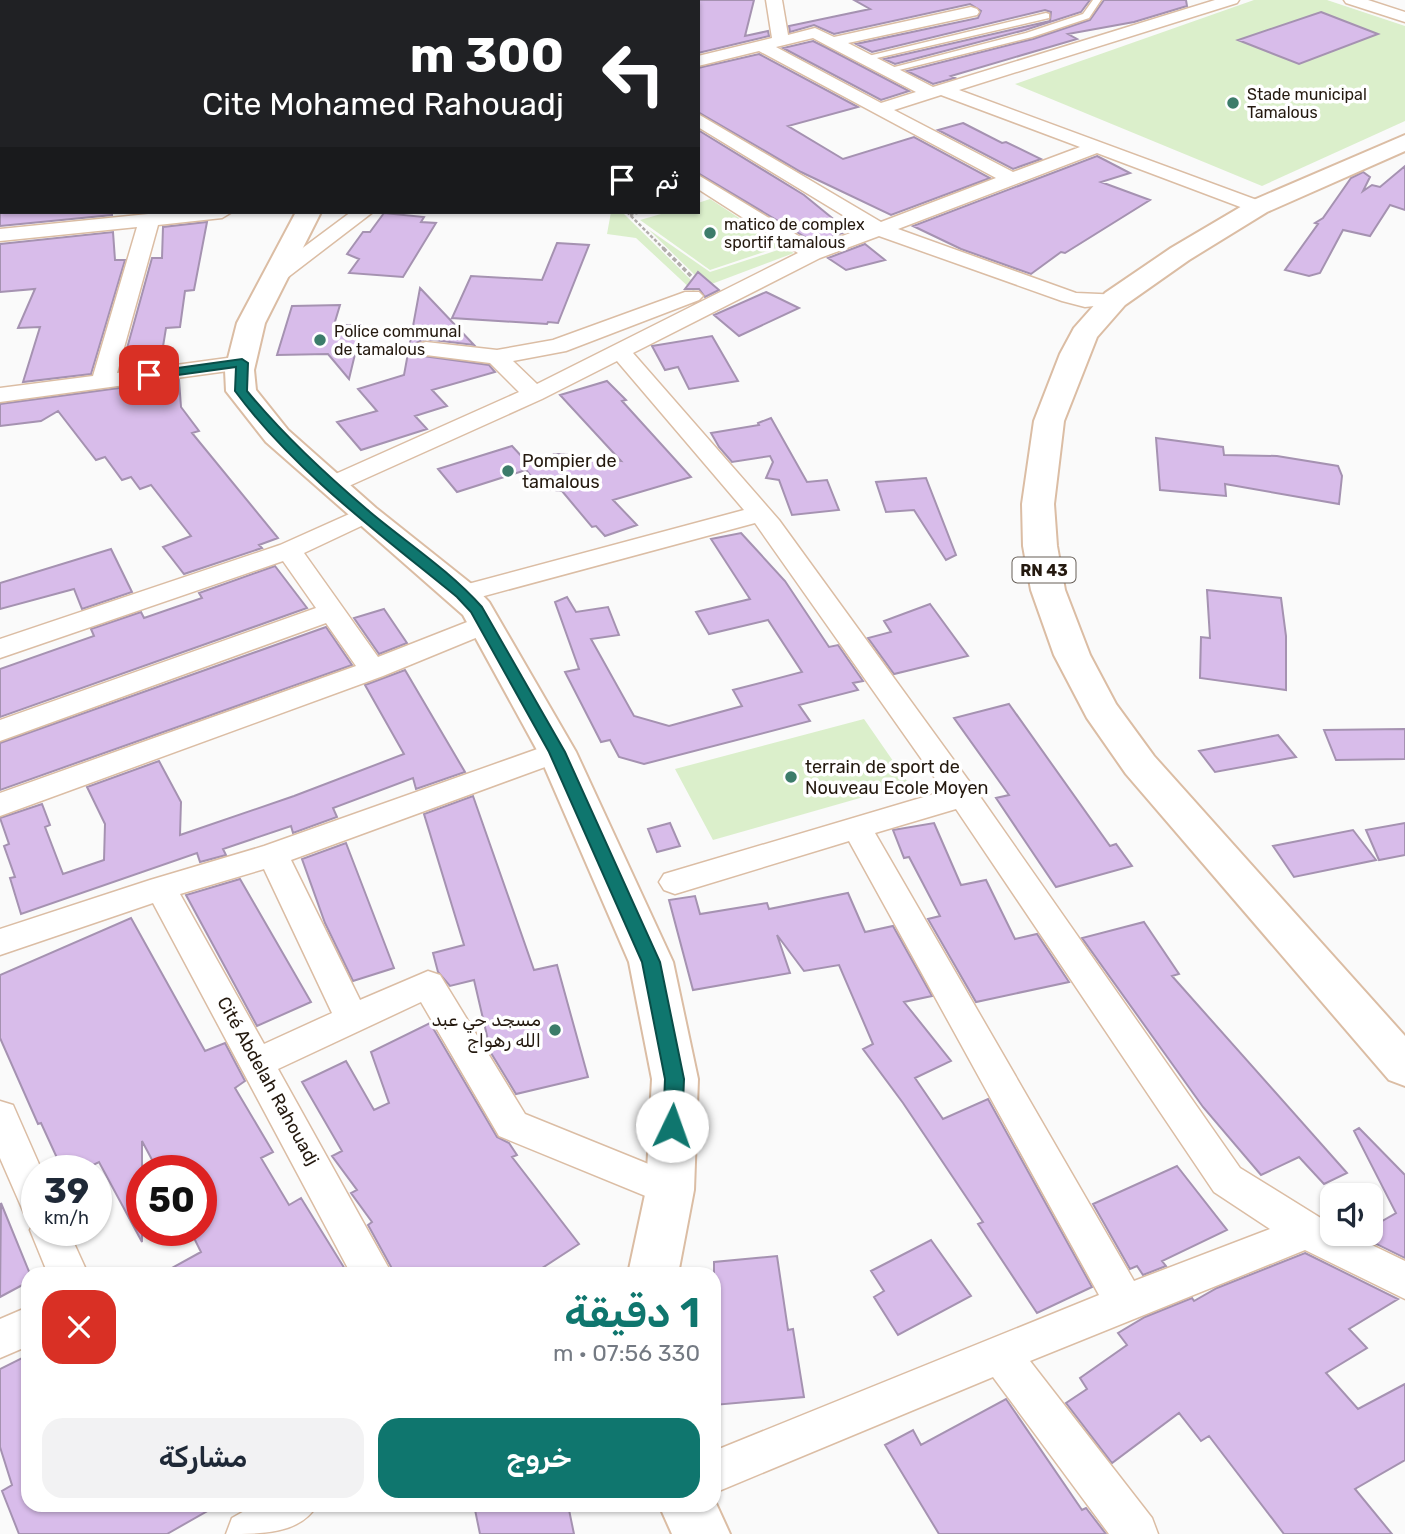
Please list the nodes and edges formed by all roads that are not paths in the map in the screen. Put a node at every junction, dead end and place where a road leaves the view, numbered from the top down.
1 (774, 0) edge
2 (1097, 0) edge
3 (1231, 0) edge
4 (1352, 0) edge
5 (1392, 0) edge
6 (1405, 10) edge
7 (971, 12) dead end
8 (1046, 16) dead end
9 (1405, 16) edge
10 (781, 41) junction
11 (832, 42) junction
12 (761, 46) junction
13 (864, 58) junction
14 (700, 59) edge
15 (887, 70) junction
16 (936, 91) junction
17 (878, 109) junction
18 (700, 119) edge
19 (1405, 142) edge
20 (1097, 148) junction
21 (1013, 180) junction
22 (700, 182) edge
23 (1258, 207) junction
24 (204, 214) edge
25 (307, 214) edge
26 (360, 214) edge
27 (149, 220) junction
28 (879, 229) junction
29 (0, 235) edge
30 (813, 254) junction
31 (292, 259) junction
32 (693, 288) road end
33 (1051, 291) junction
34 (1115, 299) junction
35 (1084, 334) junction
36 (426, 349) dead end
37 (620, 351) junction
38 (497, 357) junction
39 (242, 363) junction
40 (103, 381) junction
41 (534, 394) junction
42 (0, 395) edge
43 (331, 485) junction
44 (365, 514) junction
45 (758, 514) junction
46 (289, 550) junction
47 (462, 594) junction
48 (334, 611) junction
49 (485, 624) junction
50 (0, 649) edge
51 (373, 670) junction
52 (0, 731) edge
53 (557, 752) junction
54 (963, 796) junction
55 (0, 805) edge
56 (857, 828) junction
57 (273, 855) junction
58 (675, 882) dead end
59 (161, 888) junction
60 (0, 942) edge
61 (352, 1019) junction
62 (258, 1062) junction
63 (1405, 1068) edge
64 (0, 1116) edge
65 (21, 1164) edge
66 (670, 1189) junction
67 (1307, 1232) junction
68 (56, 1246) edge
69 (65, 1267) edge
70 (368, 1267) edge
71 (654, 1267) edge
72 (1405, 1280) edge
73 (1125, 1303) junction
74 (21, 1329) edge
75 (0, 1339) edge
76 (1000, 1354) junction
77 (721, 1469) edge
78 (691, 1512) edge
79 (702, 1534) edge
80 (1136, 1534) edge

1 - 10 street
2 - 15 lane
3 - 16 street
4 - 9 street
5 - 6 street
7 - 11 street
8 - 13 lane
10 - 11 street
10 - 12 street
11 - 13 street
12 - 14 street
12 - 17 street
13 - 15 street
15 - 16 street
16 - 17 street
16 - 20 street
17 - 21 street
18 - 28 street
19 - 23 main road, RN 43
20 - 21 street
20 - 23 street
21 - 28 street
22 - 30 street
23 - 34 main road, RN 43
24 - 27 street
25 - 31 main road
26 - 31 street
27 - 29 street
27 - 40 street
28 - 30 street
28 - 33 street
30 - 37 street
31 - 39 main road
32 - 38 street
33 - 34 street
33 - 35 street
34 - 35 main road, RN 43
35 - 63 main road, RN 43
36 - 38 street
37 - 41 street
37 - 45 street
38 - 41 street
39 - 40 street
39 - 43 main road
40 - 42 street
41 - 43 street
43 - 44 main road
44 - 46 street
44 - 47 main road
45 - 47 street
45 - 54 street
46 - 48 street
46 - 50 street
47 - 49 main road
48 - 51 street
48 - 52 street
49 - 51 street
49 - 53 main road
51 - 55 street
53 - 57 street
53 - 66 main road
54 - 56 street
54 - 67 street
56 - 58 street
56 - 73 street
57 - 59 street
57 - 61 street
59 - 60 street
59 - 62 street, Cité Abdelah Rahouadj
61 - 62 street
61 - 66 street
62 - 70 street, Cité Abdelah Rahouadj
64 - 65 street
66 - 71 main road
67 - 72 street
67 - 73 street
68 - 69 street
73 - 76 street
74 - 75 street
76 - 77 street
76 - 80 street
78 - 79 main road

